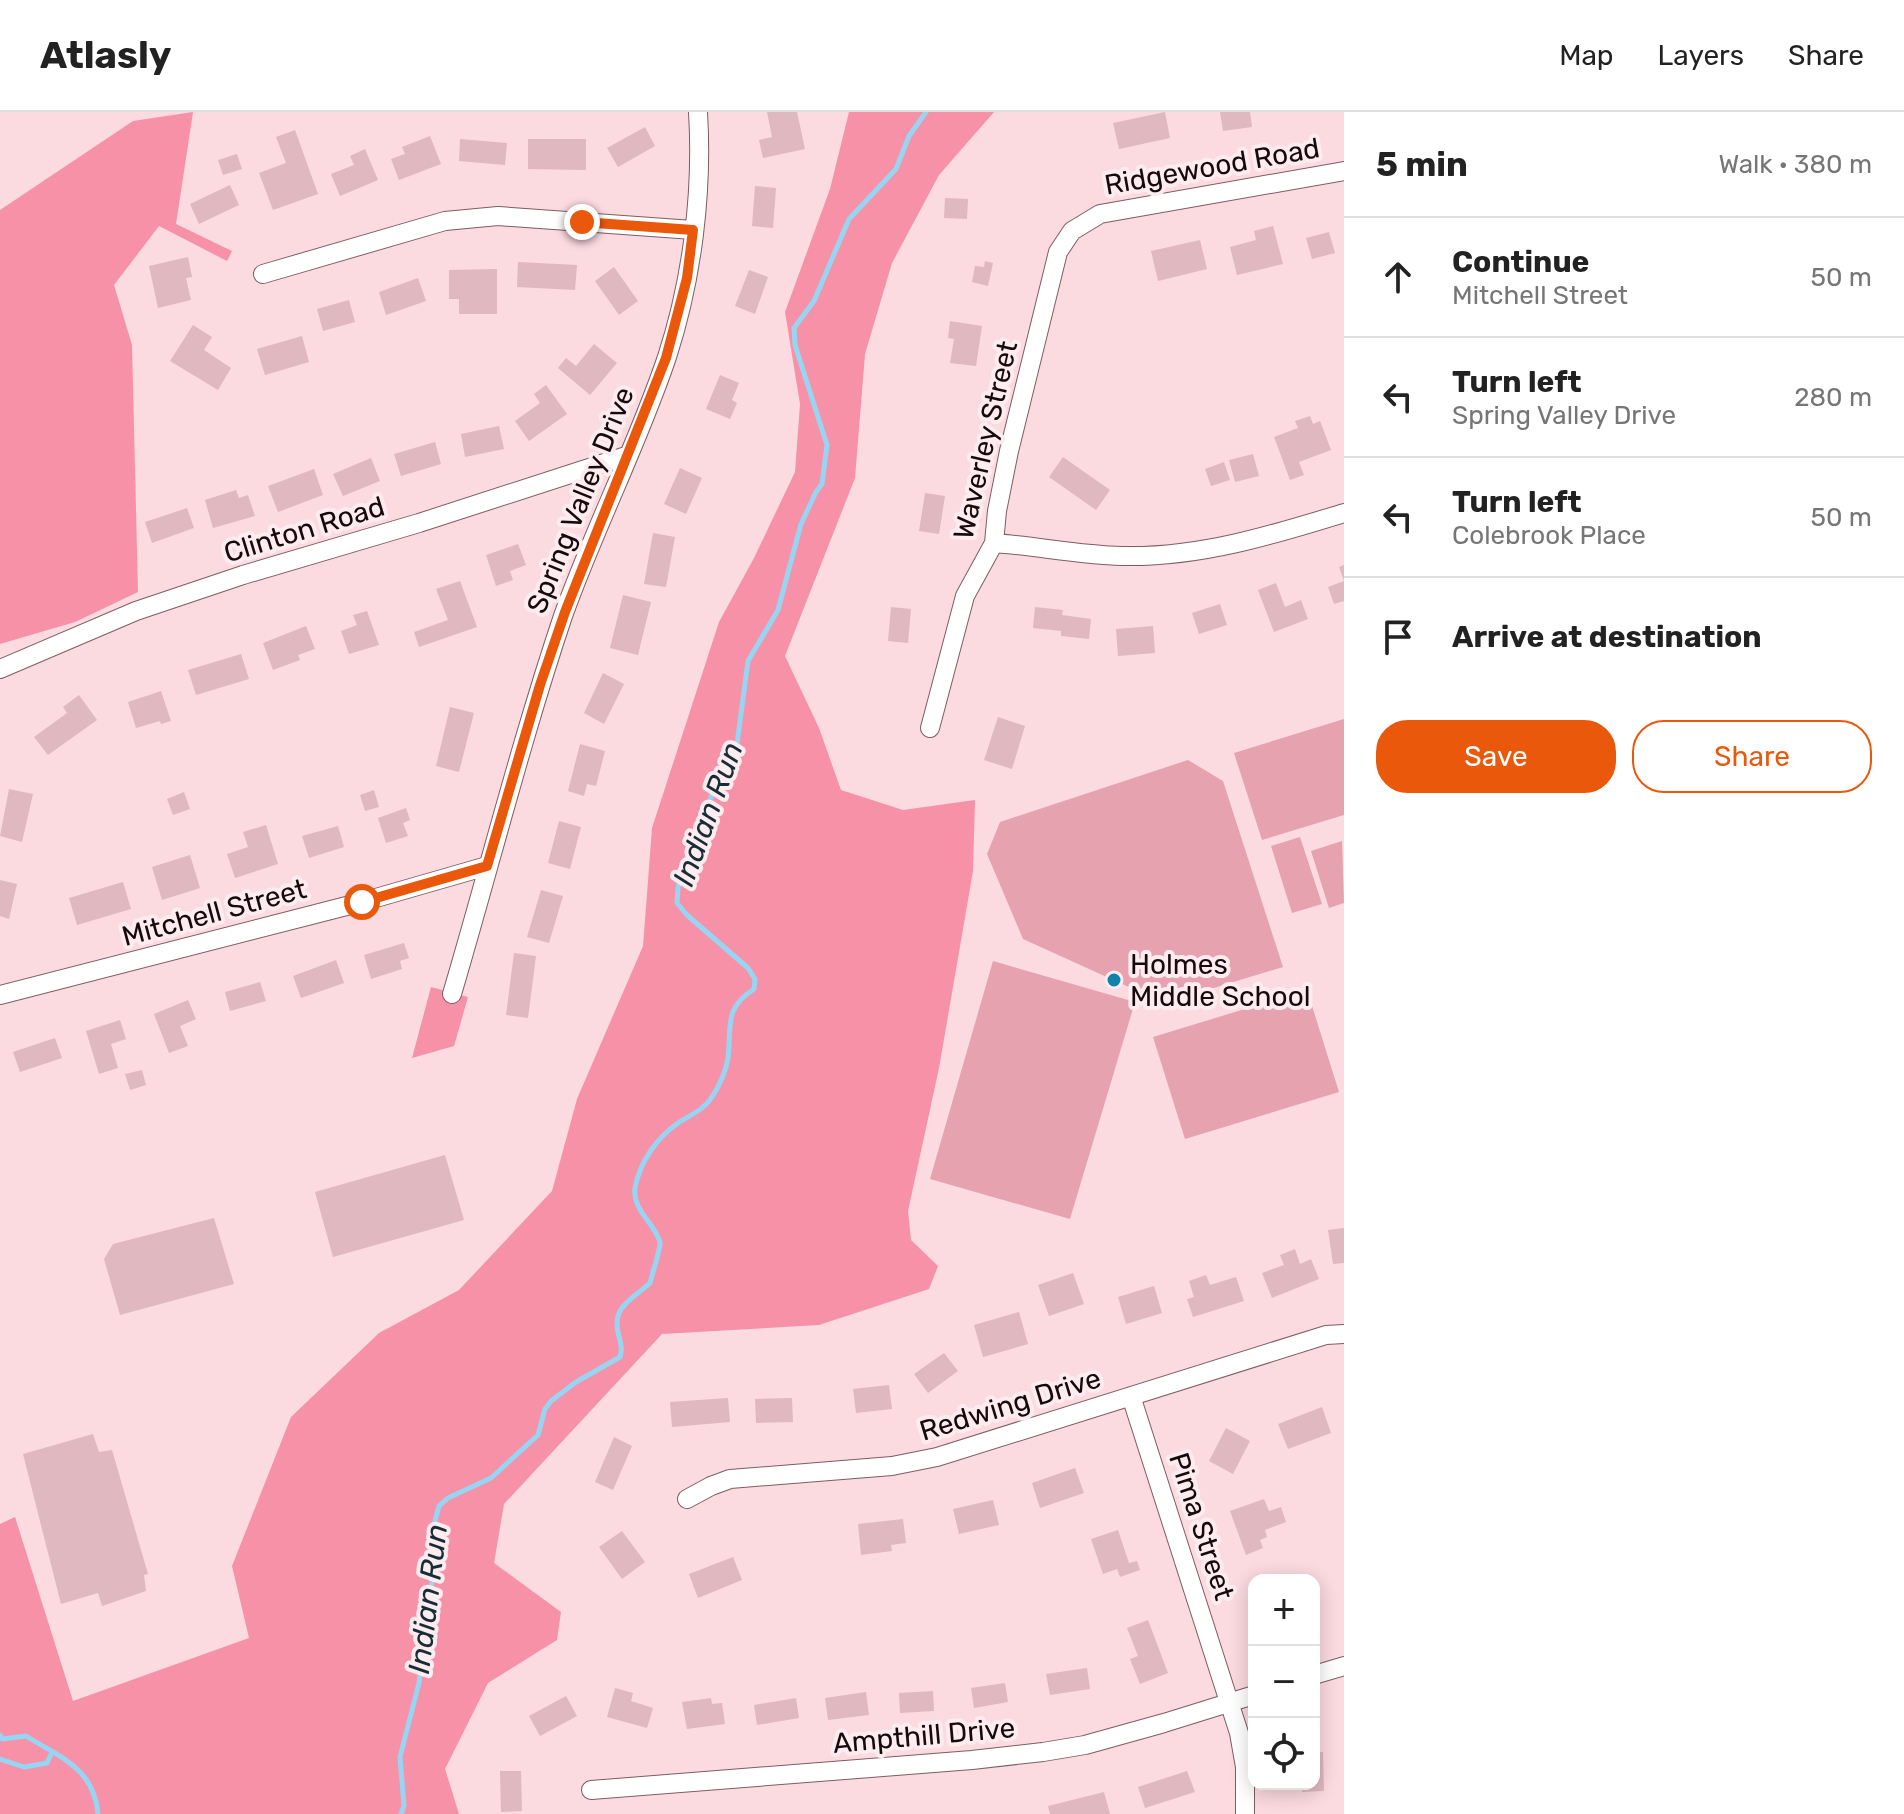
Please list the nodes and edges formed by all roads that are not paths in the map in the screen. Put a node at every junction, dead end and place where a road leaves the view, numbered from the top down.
1 (698, 112) edge
2 (1344, 171) edge
3 (693, 230) junction
4 (1058, 252) joint
5 (263, 274) dead end
6 (629, 455) junction
7 (1344, 513) edge
8 (994, 543) junction
9 (0, 669) edge
10 (930, 728) dead end
11 (487, 866) junction
12 (452, 994) dead end
13 (0, 995) edge
14 (1344, 1334) edge
15 (1131, 1396) junction
16 (687, 1499) dead end
17 (1344, 1666) edge
18 (1320, 1673) edge
19 (1248, 1697) edge
20 (1229, 1703) junction
21 (591, 1790) dead end
22 (1245, 1814) edge

1 - 3 street, Spring Valley Drive
2 - 4 street, Ridgewood Road
3 - 5 street
3 - 6 street, Spring Valley Drive
4 - 8 street, Waverley Street
6 - 9 street, Clinton Road
6 - 11 street, Spring Valley Drive
7 - 8 street
8 - 10 street, Waverley Street
11 - 12 street, Spring Valley Drive
11 - 13 street, Mitchell Street
14 - 15 street, Redwing Drive
15 - 16 street, Redwing Drive
15 - 20 street, Pima Street
17 - 18 street
19 - 20 street, Ampthill Drive
20 - 21 street, Ampthill Drive
20 - 22 street, Pima Street

